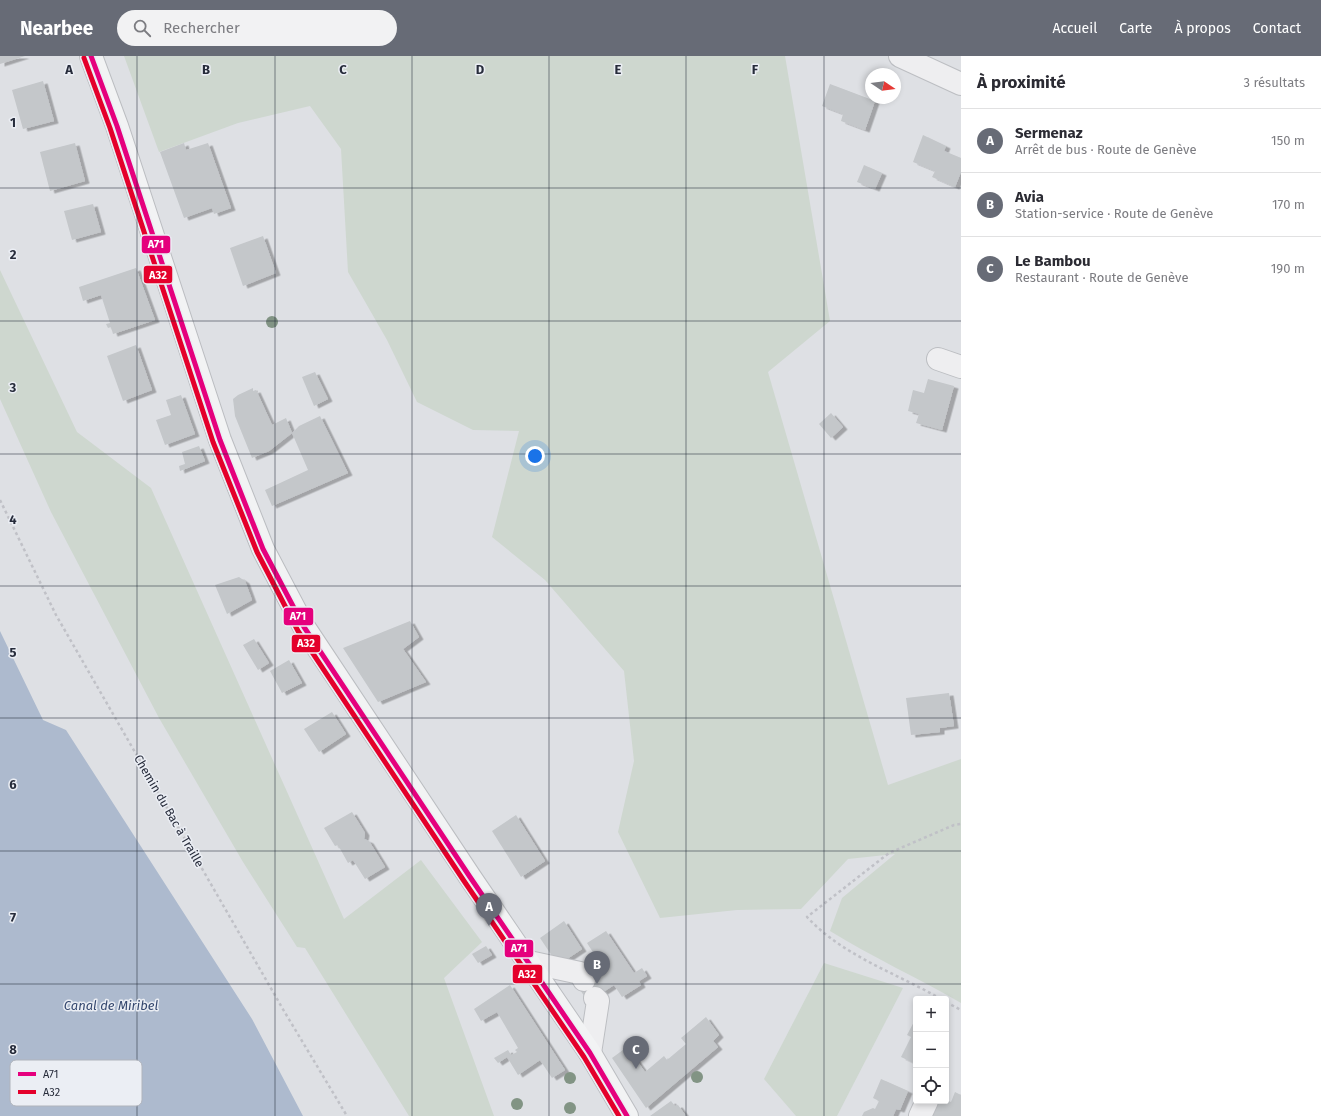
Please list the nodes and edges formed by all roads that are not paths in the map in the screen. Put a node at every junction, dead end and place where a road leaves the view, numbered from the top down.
1 (91, 56) edge
2 (900, 56) edge
3 (961, 84) edge
4 (938, 359) dead end
5 (961, 367) edge
6 (529, 962) junction
7 (590, 1053) junction
8 (926, 1104) edge
9 (627, 1116) edge
10 (920, 1116) edge

1 - 6 main road
2 - 3 street
4 - 5 street
6 - 7 main road
6 - 7 street
7 - 9 main road
8 - 10 street

